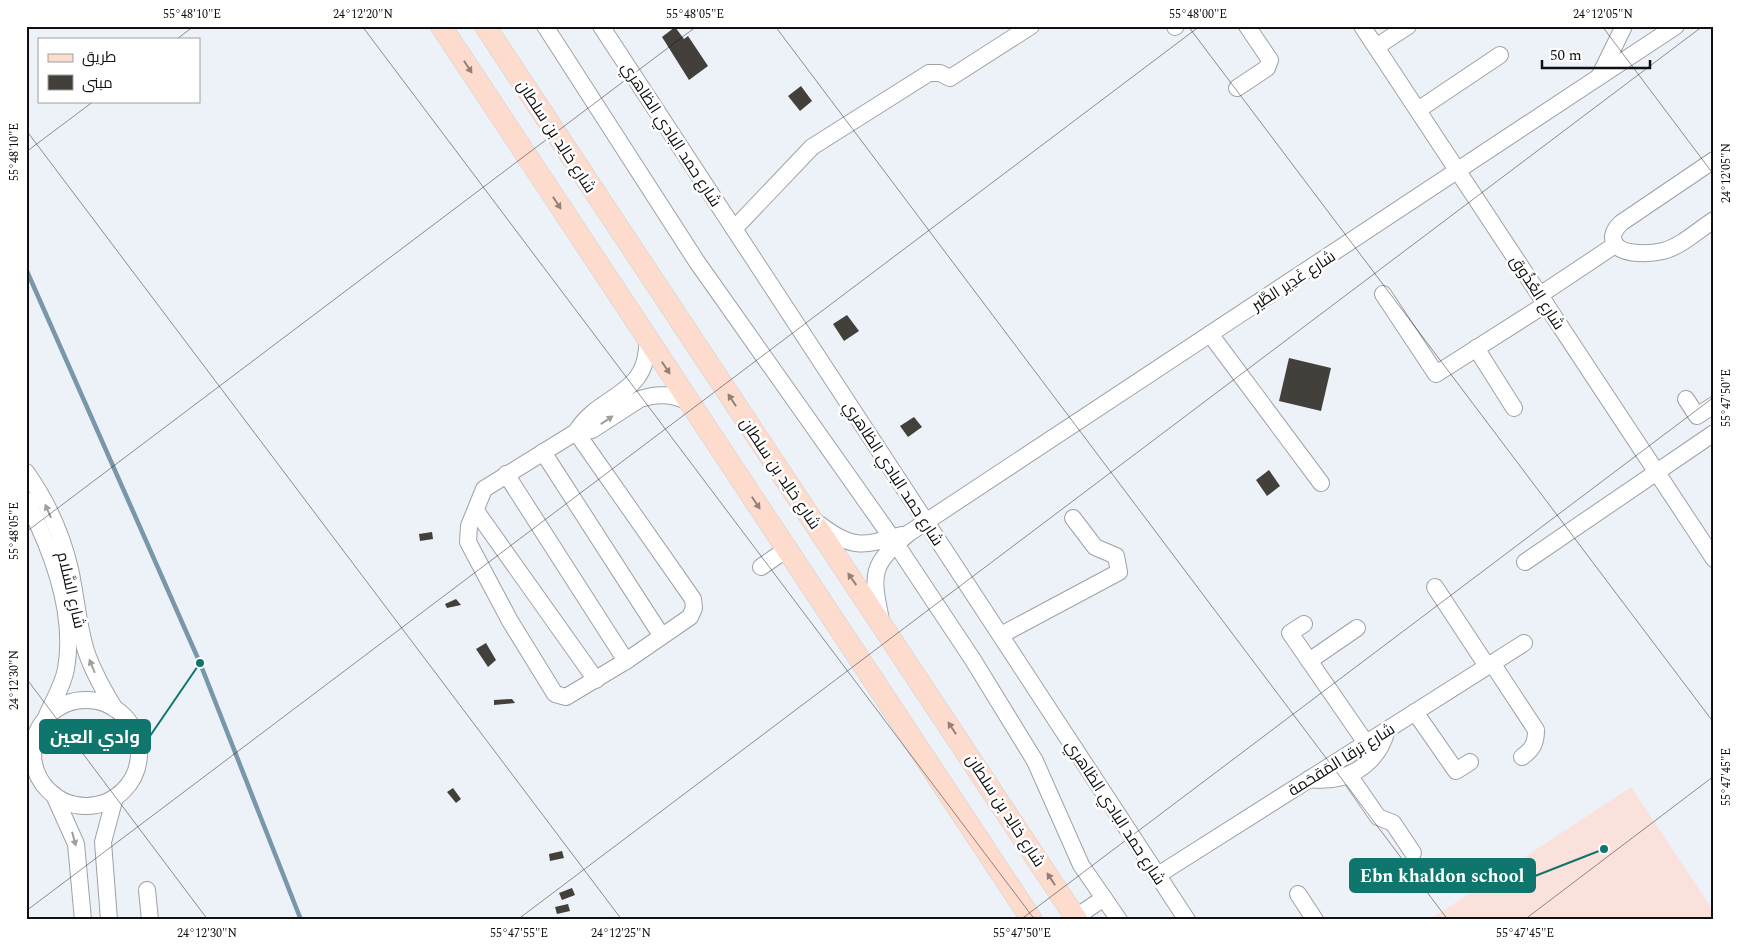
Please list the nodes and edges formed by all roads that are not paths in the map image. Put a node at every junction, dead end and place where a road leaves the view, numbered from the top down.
1 (441, 26) edge
2 (485, 26) edge
3 (545, 26) edge
4 (601, 26) edge
5 (1031, 26) edge
6 (1248, 26) edge
7 (1362, 26) edge
8 (1408, 26) edge
9 (1624, 26) edge
10 (1676, 26) edge
11 (1376, 47) junction
12 (1500, 55) dead end
13 (1599, 77) junction
14 (1237, 88) dead end
15 (1418, 110) junction
16 (1714, 160) edge
17 (1457, 170) junction
18 (1714, 220) edge
19 (734, 229) junction
20 (1615, 245) junction
21 (1383, 294) dead end
22 (1543, 299) junction
23 (1210, 334) junction
24 (647, 339) junction
25 (1476, 348) junction
26 (1686, 399) dead end
27 (689, 402) junction
28 (1714, 405) edge
29 (1514, 408) dead end
30 (576, 432) junction
31 (1714, 433) edge
32 (543, 452) junction
33 (26, 472) edge
34 (1656, 472) junction
35 (506, 474) junction
36 (1321, 483) dead end
37 (26, 500) edge
38 (476, 511) junction
39 (809, 517) junction
40 (1073, 518) dead end
41 (926, 521) junction
42 (894, 541) junction
43 (787, 549) junction
44 (1714, 559) edge
45 (1525, 562) dead end
46 (761, 567) dead end
47 (1435, 587) dead end
48 (881, 621) junction
49 (1304, 624) dead end
50 (1357, 628) dead end
51 (661, 635) junction
52 (1001, 635) junction
53 (1524, 643) dead end
54 (626, 661) junction
55 (1309, 661) junction
56 (1490, 665) junction
57 (596, 680) junction
58 (115, 709) junction
59 (1415, 712) junction
60 (46, 718) junction
61 (1387, 730) junction
62 (1366, 743) junction
63 (1522, 756) dead end
64 (1470, 762) dead end
65 (1349, 775) junction
66 (1309, 779) junction
67 (54, 795) junction
68 (115, 797) junction
69 (1413, 853) dead end
70 (1158, 875) junction
71 (147, 890) dead end
72 (1298, 894) dead end
73 (1104, 898) junction
74 (1076, 918) edge
75 (83, 920) edge
76 (109, 920) edge
77 (150, 920) edge
78 (1032, 920) edge
79 (1119, 920) edge
80 (1187, 920) edge
81 (1315, 920) edge

1 -> 24 main road
39 -> 2 main road, شارع خالِد بن سلطان
3 - 42 street
4 - 19 street, شارع حمد البادي الظاهري
5 - 19 street
6 - 14 street
7 - 11 street, شارع العُذُوق
8 - 11 street
9 - 13 street
10 - 13 street, شارع غَدِير الطَّير
11 - 15 street, شارع العُذُوق
12 - 15 street
13 - 17 street, شارع غَدِير الطَّير
15 - 17 street, شارع العُذُوق
16 - 20 street
17 - 22 street, شارع العُذُوق
17 - 23 street, شارع غَدِير الطَّير
18 - 20 street
19 - 41 street, شارع حمد البادي الظاهري
20 - 22 street
21 - 25 street
22 - 25 street
22 - 34 street, شارع العُذُوق
23 - 36 street
23 - 41 street, شارع غَدِير الطَّير
24 -> 27 main road
24 - 30 street
25 - 29 street
26 - 28 street
30 -> 27 street
27 -> 43 main road
30 - 32 street
30 - 51 street
31 - 34 street
32 - 35 street
32 - 51 street
58 -> 33 street, شارع السَّلام
34 - 44 street, شارع العُذُوق
34 - 45 street
35 - 38 street
35 - 54 street
37 - 60 street, شارع السَّلام
38 - 57 street
38 - 57 street
39 - 42 street, شارع غَدِير الطَّير
48 -> 39 main road, شارع خالِد بن سلطان
40 - 52 street
41 - 42 street, شارع غَدِير الطَّير
41 - 52 street, شارع حمد البادي الظاهري
42 - 48 street, شارع غَدِير الطَّير
42 - 73 street
43 - 46 street
43 - 78 main road
47 - 56 street
74 -> 48 main road, شارع خالِد بن سلطان
49 - 55 street
50 - 55 street
51 - 54 street
52 - 70 street, شارع حمد البادي الظاهري
53 - 56 street, شارع بَرقا المَقحَمة
54 - 57 street
55 - 62 street
56 - 59 street, شارع بَرقا المَقحَمة
56 - 63 street
58 - 60 street
58 - 68 street
59 - 61 street, شارع بَرقا المَقحَمة
59 - 64 street
60 - 67 street
61 - 62 street, شارع بَرقا المَقحَمة
61 - 65 street
62 - 66 street, شارع بَرقا المَقحَمة
65 - 66 street
65 - 69 street
66 - 70 street, شارع بَرقا المَقحَمة
67 - 68 street
67 -> 75 street
68 - 76 street
70 - 80 street, شارع حمد البادي الظاهري
71 - 77 street
72 - 81 street
73 - 74 street
73 - 79 street

